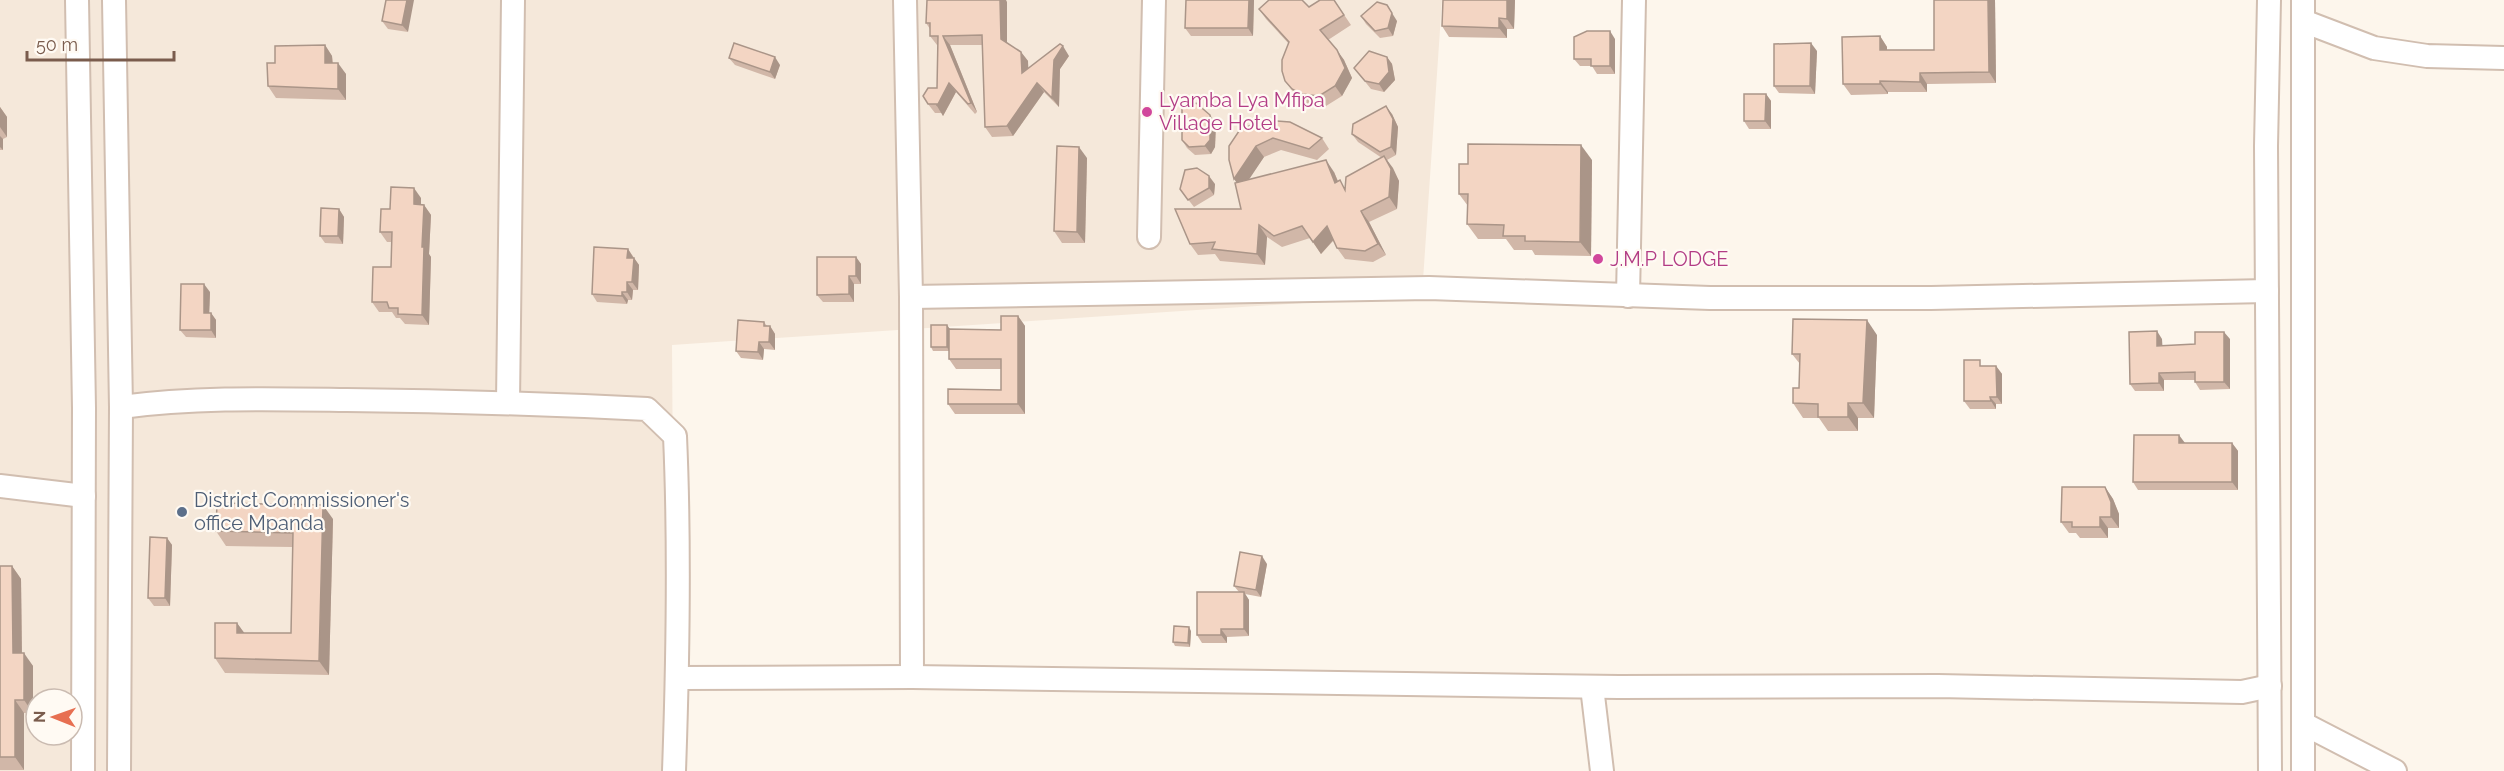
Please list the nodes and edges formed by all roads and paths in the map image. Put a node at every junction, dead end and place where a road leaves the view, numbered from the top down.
1 (77, 0) edge
2 (114, 0) edge
3 (513, 0) edge
4 (905, 0) edge
5 (1154, 0) edge
6 (1634, 0) edge
7 (2269, 0) edge
8 (2303, 11) edge
9 (2504, 58) edge
10 (1149, 237) dead end
11 (2268, 291) junction
12 (1628, 296) junction
13 (911, 297) junction
14 (508, 402) junction
15 (121, 407) junction
16 (0, 486) edge
17 (84, 496) junction
18 (912, 677) junction
19 (678, 678) junction
20 (2270, 686) junction
21 (1592, 687) junction
22 (2304, 724) junction
23 (82, 771) edge
24 (119, 771) edge
25 (674, 771) edge
26 (1602, 771) edge
27 (2270, 771) edge
28 (2303, 771) edge
29 (2394, 771) edge

1 - 17 street
2 - 15 street
3 - 14 street
4 - 13 street
5 - 10 street
6 - 12 street
7 - 11 street
8 - 9 street
8 - 22 street
11 - 12 street
11 - 20 street
12 - 13 street
13 - 18 street
14 - 15 street
14 - 19 street
15 - 24 street
16 - 17 street
17 - 23 street
18 - 19 street
18 - 21 street
19 - 25 street
20 - 21 street
20 - 27 street
21 - 26 street
22 - 28 street
22 - 29 street

